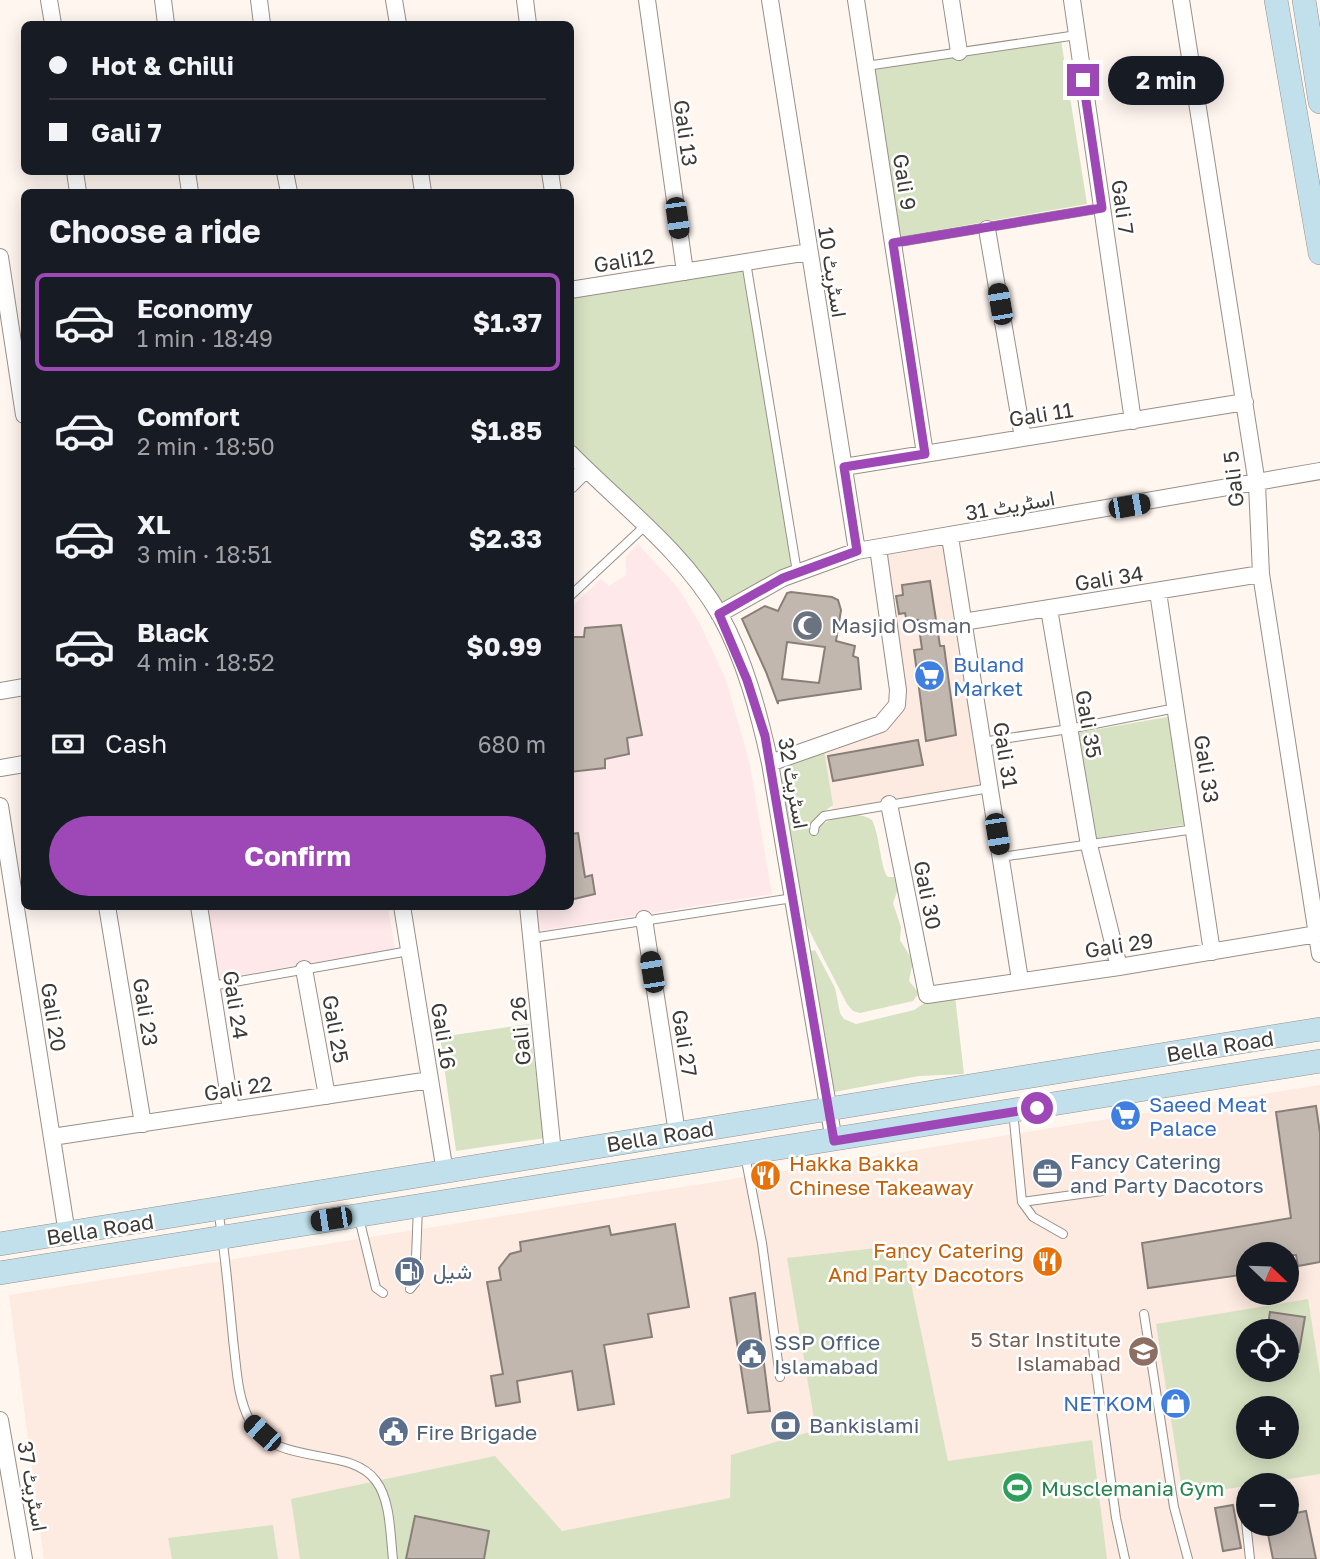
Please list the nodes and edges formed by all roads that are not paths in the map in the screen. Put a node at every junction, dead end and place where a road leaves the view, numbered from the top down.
1 (49, 0) edge
2 (163, 0) edge
3 (259, 0) edge
4 (394, 0) edge
5 (525, 0) edge
6 (647, 0) edge
7 (770, 0) edge
8 (856, 0) edge
9 (951, 0) edge
10 (1072, 0) edge
11 (1181, 0) edge
12 (1276, 0) edge
13 (1304, 0) edge
14 (52, 21) edge
15 (166, 21) edge
16 (262, 21) edge
17 (398, 21) edge
18 (528, 21) edge
19 (1077, 35) junction
20 (959, 52) junction
21 (866, 66) junction
22 (1320, 102) edge
23 (1102, 208) junction
24 (988, 229) junction
25 (893, 243) junction
26 (808, 252) junction
27 (1320, 253) edge
28 (0, 257) edge
29 (746, 262) junction
30 (685, 272) junction
31 (574, 289) edge
32 (21, 395) edge
33 (1245, 402) junction
34 (1133, 421) junction
35 (1023, 438) junction
36 (925, 454) junction
37 (574, 457) edge
38 (844, 467) junction
39 (586, 469) junction
40 (1320, 471) edge
41 (574, 481) edge
42 (1257, 484) junction
43 (646, 525) junction
44 (950, 537) junction
45 (877, 548) junction
46 (857, 551) junction
47 (797, 572) junction
48 (1261, 574) junction
49 (574, 592) edge
50 (1158, 592) junction
51 (1049, 609) junction
52 (719, 614) junction
53 (963, 622) junction
54 (21, 688) edge
55 (0, 691) edge
56 (1176, 708) junction
57 (1069, 729) junction
58 (982, 742) junction
59 (770, 763) junction
60 (21, 764) edge
61 (0, 768) edge
62 (990, 788) junction
63 (889, 804) junction
64 (0, 806) edge
65 (1195, 829) junction
66 (814, 831) dead end
67 (1089, 845) junction
68 (1001, 857) junction
69 (793, 898) junction
70 (108, 910) edge
71 (200, 910) edge
72 (403, 910) edge
73 (529, 910) edge
74 (644, 919) junction
75 (1317, 934) junction
76 (533, 938) junction
77 (409, 951) junction
78 (1212, 952) junction
79 (1320, 954) edge
80 (1119, 967) junction
81 (304, 969) junction
82 (1020, 980) junction
83 (212, 986) junction
84 (927, 995) joint
85 (1320, 1029) edge
86 (1172, 1054) junction
87 (1320, 1061) edge
88 (430, 1080) junction
89 (1177, 1085) junction
90 (327, 1096) junction
91 (231, 1110) junction
92 (829, 1110) junction
93 (1013, 1111) junction
94 (143, 1124) junction
95 (677, 1133) junction
96 (52, 1138) junction
97 (834, 1141) junction
98 (581, 1148) junction
99 (553, 1153) junction
100 (745, 1154) junction
101 (445, 1172) junction
102 (586, 1178) junction
103 (366, 1185) junction
104 (1102, 1191) dead end
105 (1022, 1202) junction
106 (418, 1204) junction
107 (218, 1210) junction
108 (364, 1214) junction
109 (67, 1234) junction
110 (1063, 1234) dead end
111 (222, 1236) junction
112 (0, 1244) edge
113 (0, 1273) edge
114 (410, 1289) dead end
115 (383, 1293) dead end
116 (1144, 1314) dead end
117 (1092, 1342) dead end
118 (780, 1377) dead end
119 (0, 1420) edge
120 (1248, 1536) edge
121 (24, 1559) edge
122 (393, 1559) edge
123 (1125, 1559) edge
124 (1188, 1559) edge
125 (1250, 1559) edge

1 - 14 street
2 - 15 street
3 - 16 street
4 - 17 street
5 - 18 street
6 - 30 street, Gali 13
7 - 26 street, اسٹریٹ 10
8 - 21 street, Gali 9
9 - 20 street
10 - 19 street, Gali 7
11 - 33 street, Gali 5
12 - 27 street
13 - 22 street
19 - 20 lane
19 - 23 street, Gali 7
20 - 21 lane
21 - 25 street, Gali 9
23 - 24 lane
23 - 34 street, Gali 7
24 - 25 lane
24 - 35 street
25 - 36 street, Gali 9
26 - 29 street, Gali12
26 - 38 street, اسٹریٹ 10
28 - 32 street
29 - 30 street, Gali12
29 - 47 lane
30 - 31 street, Gali12
33 - 34 street, Gali 11
33 - 42 street, Gali 5
34 - 35 street, Gali 11
35 - 36 street, Gali 11
36 - 38 street, Gali 11
37 - 39 street, اسٹریٹ 32
38 - 46 street, اسٹریٹ 10
39 - 41 street
39 - 43 street, اسٹریٹ 32
40 - 42 street, اسٹریٹ 31
42 - 44 street, اسٹریٹ 31
42 - 48 street, Gali 5
43 - 49 lane
43 - 52 street, اسٹریٹ 32
44 - 45 street, اسٹریٹ 31
44 - 53 street, Gali 31
45 - 46 street, اسٹریٹ 31
45 - 59 street
46 - 47 street, اسٹریٹ 31
47 - 52 street, اسٹریٹ 31
48 - 50 street, Gali 34
48 - 75 street, Gali 5
50 - 51 street, Gali 34
50 - 56 street, Gali 33
51 - 53 street, Gali 34
51 - 57 street, Gali 35
52 - 59 street, اسٹریٹ 32
53 - 58 street, Gali 31
54 - 55 street
56 - 57 lane
56 - 65 street, Gali 33
57 - 58 lane
57 - 67 street, Gali 35
58 - 62 street, Gali 31
59 - 69 street, اسٹریٹ 32
60 - 61 street
62 - 63 lane
62 - 68 street, Gali 31
63 - 66 lane
63 - 84 street, Gali 30
64 - 96 street, Gali 20
65 - 67 lane
65 - 78 street, Gali 33
67 - 68 lane
67 - 80 street, Gali 35
68 - 82 street, Gali 31
69 - 74 lane
69 - 92 street, اسٹریٹ 32
70 - 94 street, Gali 23
71 - 83 street, Gali 24
72 - 77 street, Gali 16
73 - 76 street, Gali 26
74 - 76 lane
74 - 95 street, Gali 27
75 - 78 street, Gali 29
75 - 79 street, Gali 5
76 - 99 street, Gali 26
77 - 81 lane
77 - 88 street, Gali 16
78 - 80 street, Gali 29
80 - 82 street, Gali 29
81 - 83 lane
81 - 90 street, Gali 25
82 - 84 street, Gali 29
83 - 91 street, Gali 24
85 - 86 street, Bella Road
86 - 89 street
86 - 92 street, Bella Road
87 - 89 street, Bella Road
88 - 90 street, Gali 22
88 - 101 street, Gali 16
89 - 93 street, Bella Road
90 - 91 street, Gali 22
91 - 94 street, Gali 22
92 - 95 street, Bella Road
92 - 97 street, اسٹریٹ 32
93 - 97 street, Bella Road
93 - 105 lane
94 - 96 street, Gali 22
95 - 98 street, Bella Road
96 - 109 street, Gali 20
97 - 100 street, Bella Road
98 - 99 street, Bella Road
98 - 102 street
99 - 101 street, Bella Road
100 - 102 street, Bella Road
100 - 118 lane
101 - 103 street, Bella Road
102 - 106 street, Bella Road
103 - 107 street, Bella Road
103 - 108 street
104 - 105 lane
105 - 110 lane
106 - 108 street, Bella Road
106 - 114 lane
107 - 109 street, Bella Road
107 - 111 lane
108 - 111 street, Bella Road
108 - 115 lane
109 - 112 street, Bella Road
111 - 113 street, Bella Road
111 - 122 lane
116 - 124 lane
117 - 123 lane
119 - 121 street, اسٹریٹ 37
120 - 125 lane

